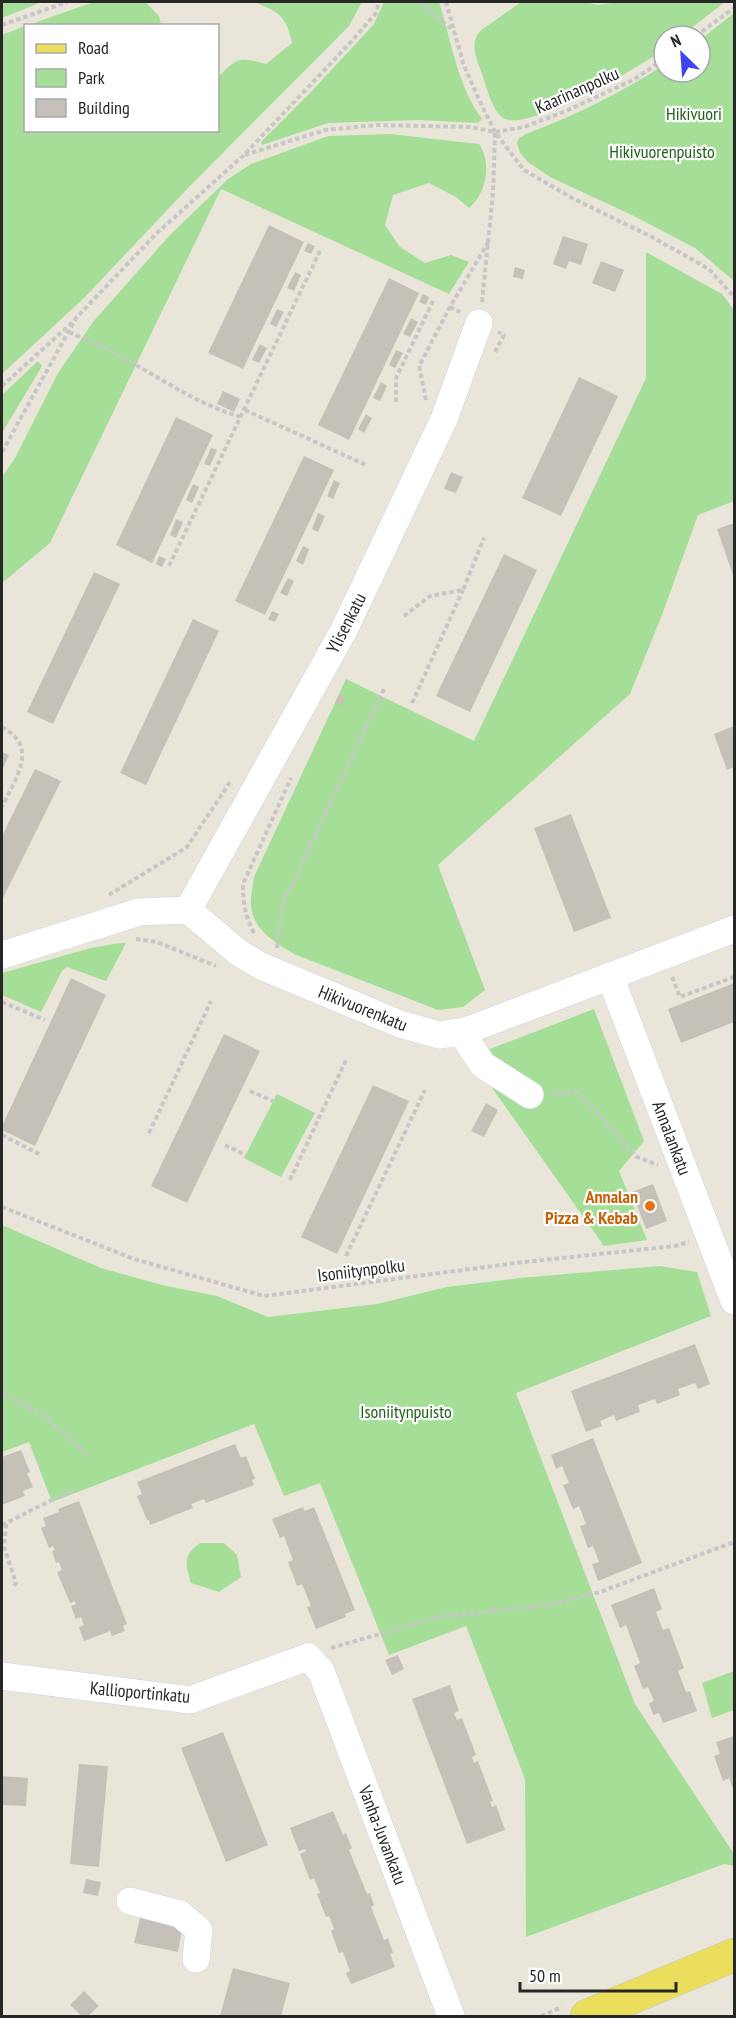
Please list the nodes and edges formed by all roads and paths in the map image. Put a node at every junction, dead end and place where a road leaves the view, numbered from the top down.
1 (67, 2) edge
2 (379, 2) edge
3 (419, 2) edge
4 (446, 2) edge
5 (735, 8) edge
6 (2, 25) edge
7 (712, 25) edge
8 (455, 31) junction
9 (652, 67) edge
10 (495, 132) junction
11 (244, 155) junction
12 (489, 241) junction
13 (320, 251) dead end
14 (735, 297) edge
15 (434, 299) dead end
16 (450, 307) junction
17 (76, 318) junction
18 (479, 323) junction
19 (69, 332) junction
20 (494, 357) dead end
21 (2, 386) edge
22 (426, 400) dead end
23 (396, 402) dead end
24 (245, 410) junction
25 (242, 417) junction
26 (2, 452) edge
27 (366, 465) dead end
28 (484, 538) dead end
29 (169, 566) dead end
30 (463, 590) junction
31 (404, 616) dead end
32 (385, 687) dead end
33 (412, 703) dead end
34 (2, 727) edge
35 (296, 768) dead end
36 (232, 778) dead end
37 (2, 807) edge
38 (100, 900) dead end
39 (188, 910) junction
40 (735, 929) edge
41 (257, 938) dead end
42 (270, 949) dead end
43 (2, 955) edge
44 (670, 971) dead end
45 (610, 976) junction
46 (735, 977) edge
47 (211, 1001) dead end
48 (2, 1002) edge
49 (45, 1020) dead end
50 (461, 1032) junction
51 (347, 1058) dead end
52 (425, 1090) dead end
53 (250, 1091) dead end
54 (530, 1095) joint
55 (273, 1101) dead end
56 (149, 1133) dead end
57 (2, 1135) edge
58 (225, 1145) dead end
59 (39, 1154) dead end
60 (246, 1155) dead end
61 (665, 1168) dead end
62 (290, 1180) dead end
63 (2, 1207) edge
64 (709, 1234) junction
65 (346, 1256) dead end
66 (735, 1301) edge
67 (2, 1393) edge
68 (90, 1456) dead end
69 (76, 1490) dead end
70 (4, 1525) edge
71 (735, 1542) edge
72 (12, 1588) dead end
73 (308, 1657) junction
74 (2, 1676) edge
75 (130, 1902) dead end
76 (735, 1955) edge
77 (196, 1959) dead end
78 (451, 2016) edge
79 (587, 2016) edge

1 - 6 path
2 - 11 path
3 - 8 path
4 - 8 path
5 - 7 path
8 - 10 path
9 - 10 path, Kaarinanpolku
10 - 11 path, Kaarinanpolku
10 - 12 path
10 - 14 path
11 - 17 path
12 - 16 path
12 - 18 path
13 - 24 path
15 - 23 path
16 - 18 path
16 - 22 path
17 - 19 path
17 - 21 path
18 - 20 path
18 - 39 street, Ylisenkatu
19 - 25 path
19 - 26 path
24 - 25 path
24 - 27 path
25 - 29 path
28 - 30 path
30 - 31 path
30 - 33 path
32 - 42 path
34 - 37 path
35 - 41 path
36 - 38 path
39 - 43 street
39 - 50 street, Hikivuorenkatu
40 - 45 street, Hikivuorenkatu
44 - 46 path
45 - 50 street, Hikivuorenkatu
45 - 64 street, Annalankatu
47 - 56 path
48 - 49 path
50 - 54 street
51 - 62 path
52 - 65 path
53 - 55 path
54 - 61 path
57 - 59 path
58 - 60 path
63 - 64 path, Isoniitynpolku
64 - 66 street, Annalankatu
67 - 68 path
69 - 70 path
70 - 72 path
71 - 73 path
73 - 74 street, Kallioportinkatu
73 - 78 street, Vanha-Juvankatu
75 - 77 street
76 - 79 main road

